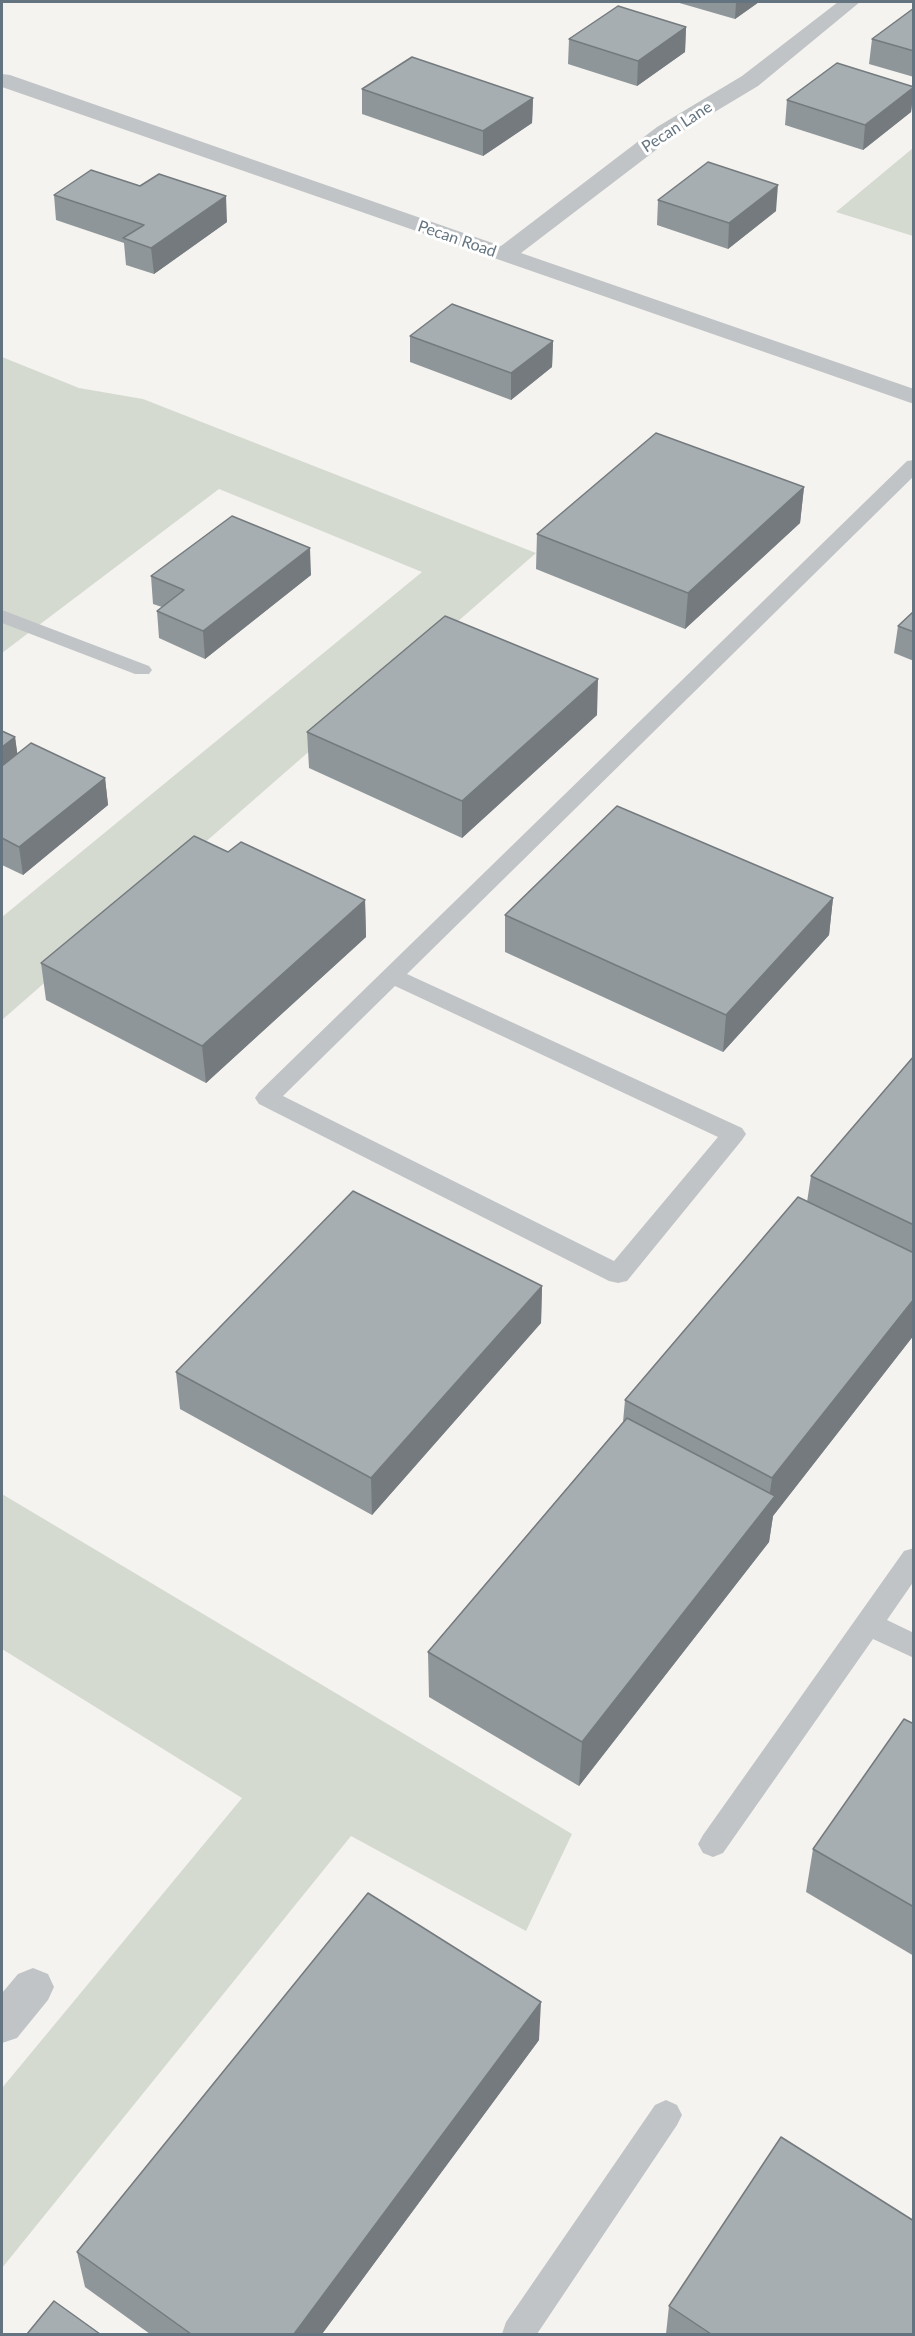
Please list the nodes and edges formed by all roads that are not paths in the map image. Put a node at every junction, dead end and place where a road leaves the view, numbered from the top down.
1 (850, 2) edge
2 (2, 80) edge
3 (504, 255) junction
4 (914, 397) edge
5 (914, 465) edge
6 (2, 616) edge
7 (142, 670) dead end
8 (392, 976) junction
9 (914, 1559) edge
10 (868, 1623) junction
11 (914, 1647) edge
12 (713, 1845) dead end
13 (33, 1987) dead end
14 (2, 2024) edge
15 (666, 2115) dead end
16 (518, 2334) edge

1 - 3 street, Pecan Lane
2 - 3 street, Pecan Road
3 - 4 street, Pecan Road
5 - 8 lane
6 - 7 lane
8 - 8 lane
9 - 10 lane
10 - 11 lane
10 - 12 lane
13 - 14 street
15 - 16 lane

